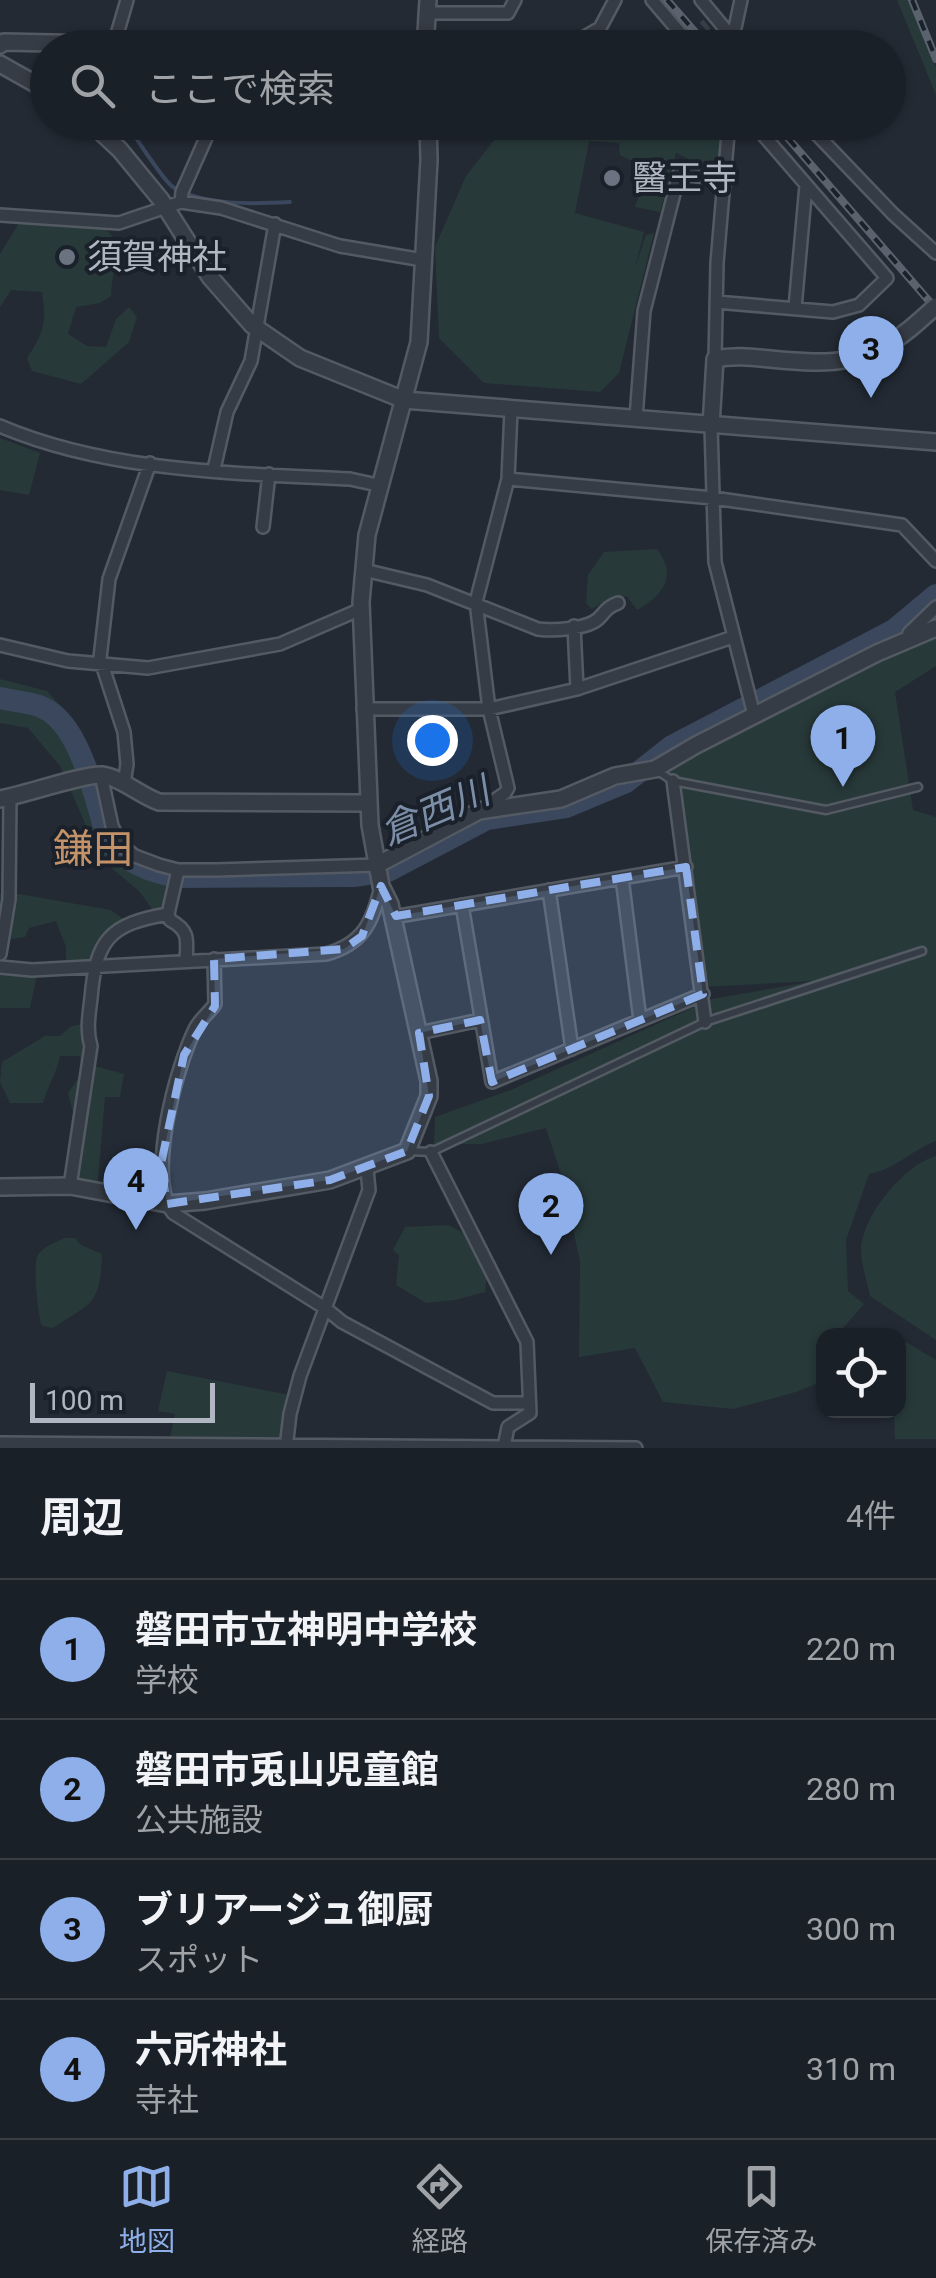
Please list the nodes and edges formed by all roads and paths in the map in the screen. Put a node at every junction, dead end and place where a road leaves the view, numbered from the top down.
1 (127, 0) edge
2 (515, 0) edge
3 (615, 0) edge
4 (652, 0) edge
5 (700, 0) edge
6 (741, 0) edge
7 (427, 7) edge
8 (118, 30) edge
9 (597, 30) edge
10 (679, 30) edge
11 (722, 30) edge
12 (737, 30) edge
13 (30, 42) edge
14 (0, 45) edge
15 (0, 64) edge
16 (30, 81) edge
17 (109, 140) edge
18 (206, 140) edge
19 (430, 140) edge
20 (728, 140) edge
21 (768, 140) edge
22 (822, 140) edge
23 (724, 179) junction
24 (806, 184) junction
25 (173, 205) junction
26 (0, 215) edge
27 (275, 224) junction
28 (936, 253) edge
29 (423, 260) junction
30 (716, 302) junction
31 (936, 306) edge
32 (795, 308) junction
33 (258, 329) junction
34 (714, 359) junction
35 (404, 400) junction
36 (511, 410) junction
37 (636, 418) junction
38 (0, 426) edge
39 (711, 426) junction
40 (936, 442) edge
41 (150, 463) junction
42 (214, 469) junction
43 (269, 474) junction
44 (508, 479) junction
45 (382, 486) junction
46 (713, 498) junction
47 (263, 528) dead end
48 (936, 561) edge
49 (364, 570) junction
50 (476, 602) junction
51 (618, 602) dead end
52 (936, 607) edge
53 (361, 609) junction
54 (574, 626) junction
55 (936, 628) edge
56 (734, 637) junction
57 (908, 638) junction
58 (0, 645) edge
59 (102, 664) junction
60 (577, 689) junction
61 (363, 709) junction
62 (489, 710) junction
63 (754, 716) junction
64 (655, 770) junction
65 (97, 776) junction
66 (674, 782) junction
67 (124, 784) junction
68 (918, 787) dead end
69 (5, 798) edge
70 (368, 803) junction
71 (479, 811) junction
72 (377, 865) junction
73 (686, 867) junction
74 (178, 870) junction
75 (622, 878) junction
76 (381, 886) junction
77 (549, 890) junction
78 (462, 905) junction
79 (168, 914) junction
80 (393, 917) junction
81 (922, 951) dead end
82 (0, 954) edge
83 (214, 959) junction
84 (186, 961) junction
85 (93, 966) junction
86 (0, 967) edge
87 (703, 994) junction
88 (480, 1020) junction
89 (640, 1020) junction
90 (706, 1022) junction
91 (419, 1033) junction
92 (572, 1049) junction
93 (408, 1151) junction
94 (431, 1152) junction
95 (367, 1168) junction
96 (0, 1186) edge
97 (70, 1186) junction
98 (167, 1204) junction
99 (325, 1308) junction
100 (529, 1404) junction
101 (0, 1443) edge
102 (287, 1447) edge
103 (504, 1447) edge
104 (636, 1448) edge

1 - 8 street
2 - 7 street
3 - 9 street
4 - 10 street
5 - 11 street
6 - 12 street
13 - 14 street
15 - 16 street
17 - 25 street
18 - 25 street
19 - 29 street
20 - 23 street
21 - 24 street
22 - 28 street
23 - 30 street
23 - 37 street
24 - 32 street
24 - 32 street
25 - 26 street
25 - 27 street
25 - 33 street
27 - 29 street
27 - 33 street
29 - 35 street
30 - 32 street
30 - 34 street
31 - 34 street, bridge
33 - 35 street
33 - 42 street
34 - 39 street
35 - 36 street
35 - 45 street
36 - 37 street
36 - 44 street
37 - 39 street
38 - 41 street
39 - 40 street
39 - 46 street
41 - 42 street
41 - 59 street
42 - 43 street
43 - 45 street
43 - 47 street
44 - 46 street
44 - 50 street
45 - 49 street
46 - 48 street
46 - 56 street
49 - 50 street
49 - 53 street
50 - 54 street
50 - 62 street
51 - 54 street
52 - 57 street
53 - 59 street
53 - 61 street
54 - 60 street
55 - 57 street
56 - 60 street
56 - 63 street
57 - 63 street
58 - 59 street
59 - 67 street
60 - 62 street
61 - 62 street
61 - 70 street
62 - 71 street
63 - 64 street
64 - 66 lane
64 - 71 street
65 - 67 street
65 - 69 street
65 - 74 street
66 - 68 lane
66 - 73 street
67 - 70 street
69 - 82 street
70 - 72 street
71 - 72 street
72 - 74 street
72 - 76 street
73 - 75 street
73 - 87 street
74 - 79 street
75 - 77 street
75 - 89 street
76 - 80 street
76 - 83 street
77 - 78 street
77 - 92 street
78 - 80 street
78 - 88 street
79 - 84 street
79 - 85 street
80 - 91 street
81 - 90 lane
83 - 84 street
83 - 98 street
84 - 85 street
85 - 86 street
85 - 97 street
87 - 89 street
87 - 90 street
88 - 91 street
88 - 92 street
89 - 92 street
90 - 94 lane
91 - 93 street
93 - 94 lane
93 - 95 street
94 - 100 street
95 - 98 street
95 - 99 street
96 - 97 street
97 - 98 street
98 - 99 street
99 - 100 street
99 - 102 street
100 - 103 street
101 - 102 street
102 - 103 street
103 - 104 street

